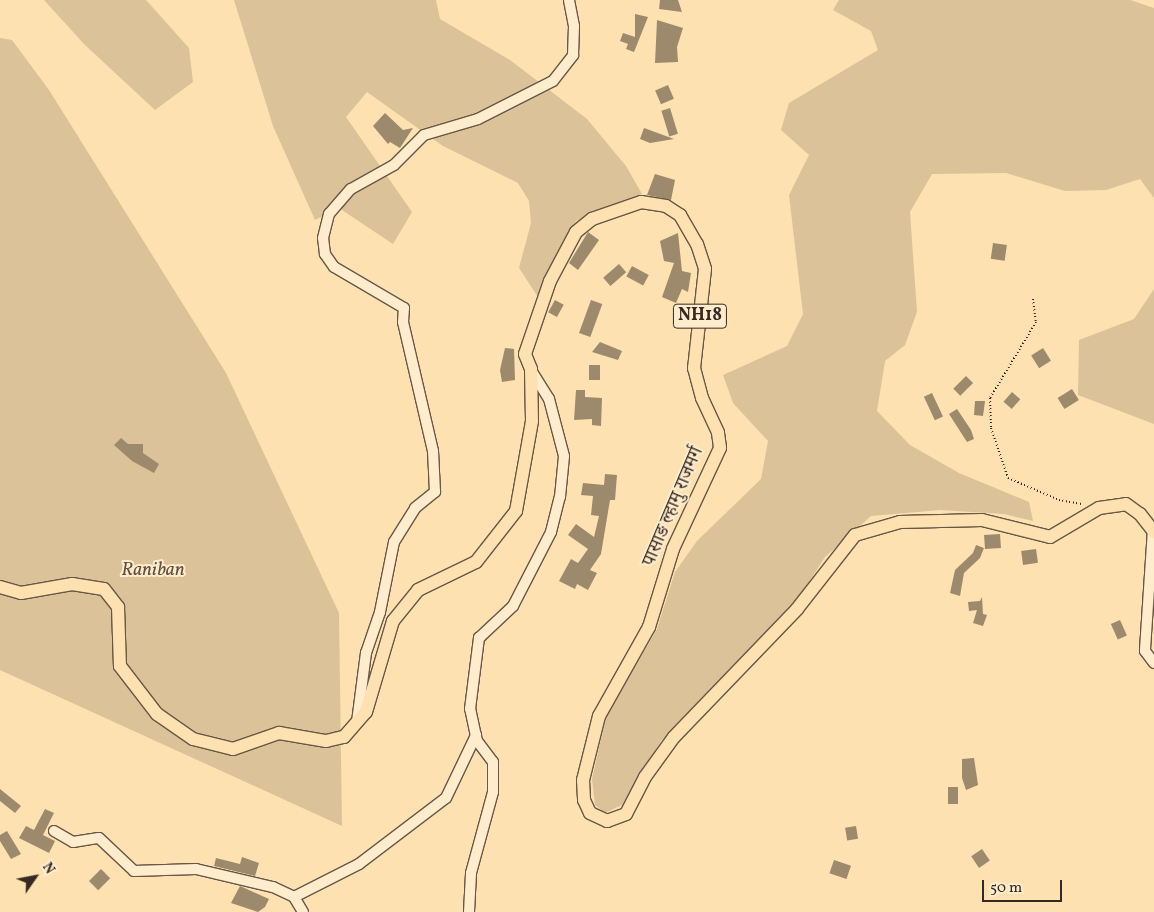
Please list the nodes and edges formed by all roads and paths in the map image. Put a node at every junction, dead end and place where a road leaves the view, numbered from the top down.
1 (569, 0) edge
2 (1033, 299) dead end
3 (531, 369) junction
4 (1099, 508) junction
5 (1153, 531) edge
6 (0, 587) edge
7 (1154, 663) edge
8 (357, 722) junction
9 (476, 735) junction
10 (54, 831) dead end
11 (294, 898) junction
12 (303, 912) edge
13 (469, 912) edge

1 - 8 street
2 - 4 path
3 - 4 main road, पासाङ ल्हामु राजमर्ग / NH18
3 - 8 main road, पासाङ ल्हामु राजमर्ग / NH18
3 - 9 street
4 - 5 main road, पासाङ ल्हामु राजमर्ग / NH18
5 - 7 street
6 - 8 main road, पासाङ ल्हामु राजमर्ग / NH18
9 - 11 street
9 - 13 street
10 - 11 street
11 - 12 street

